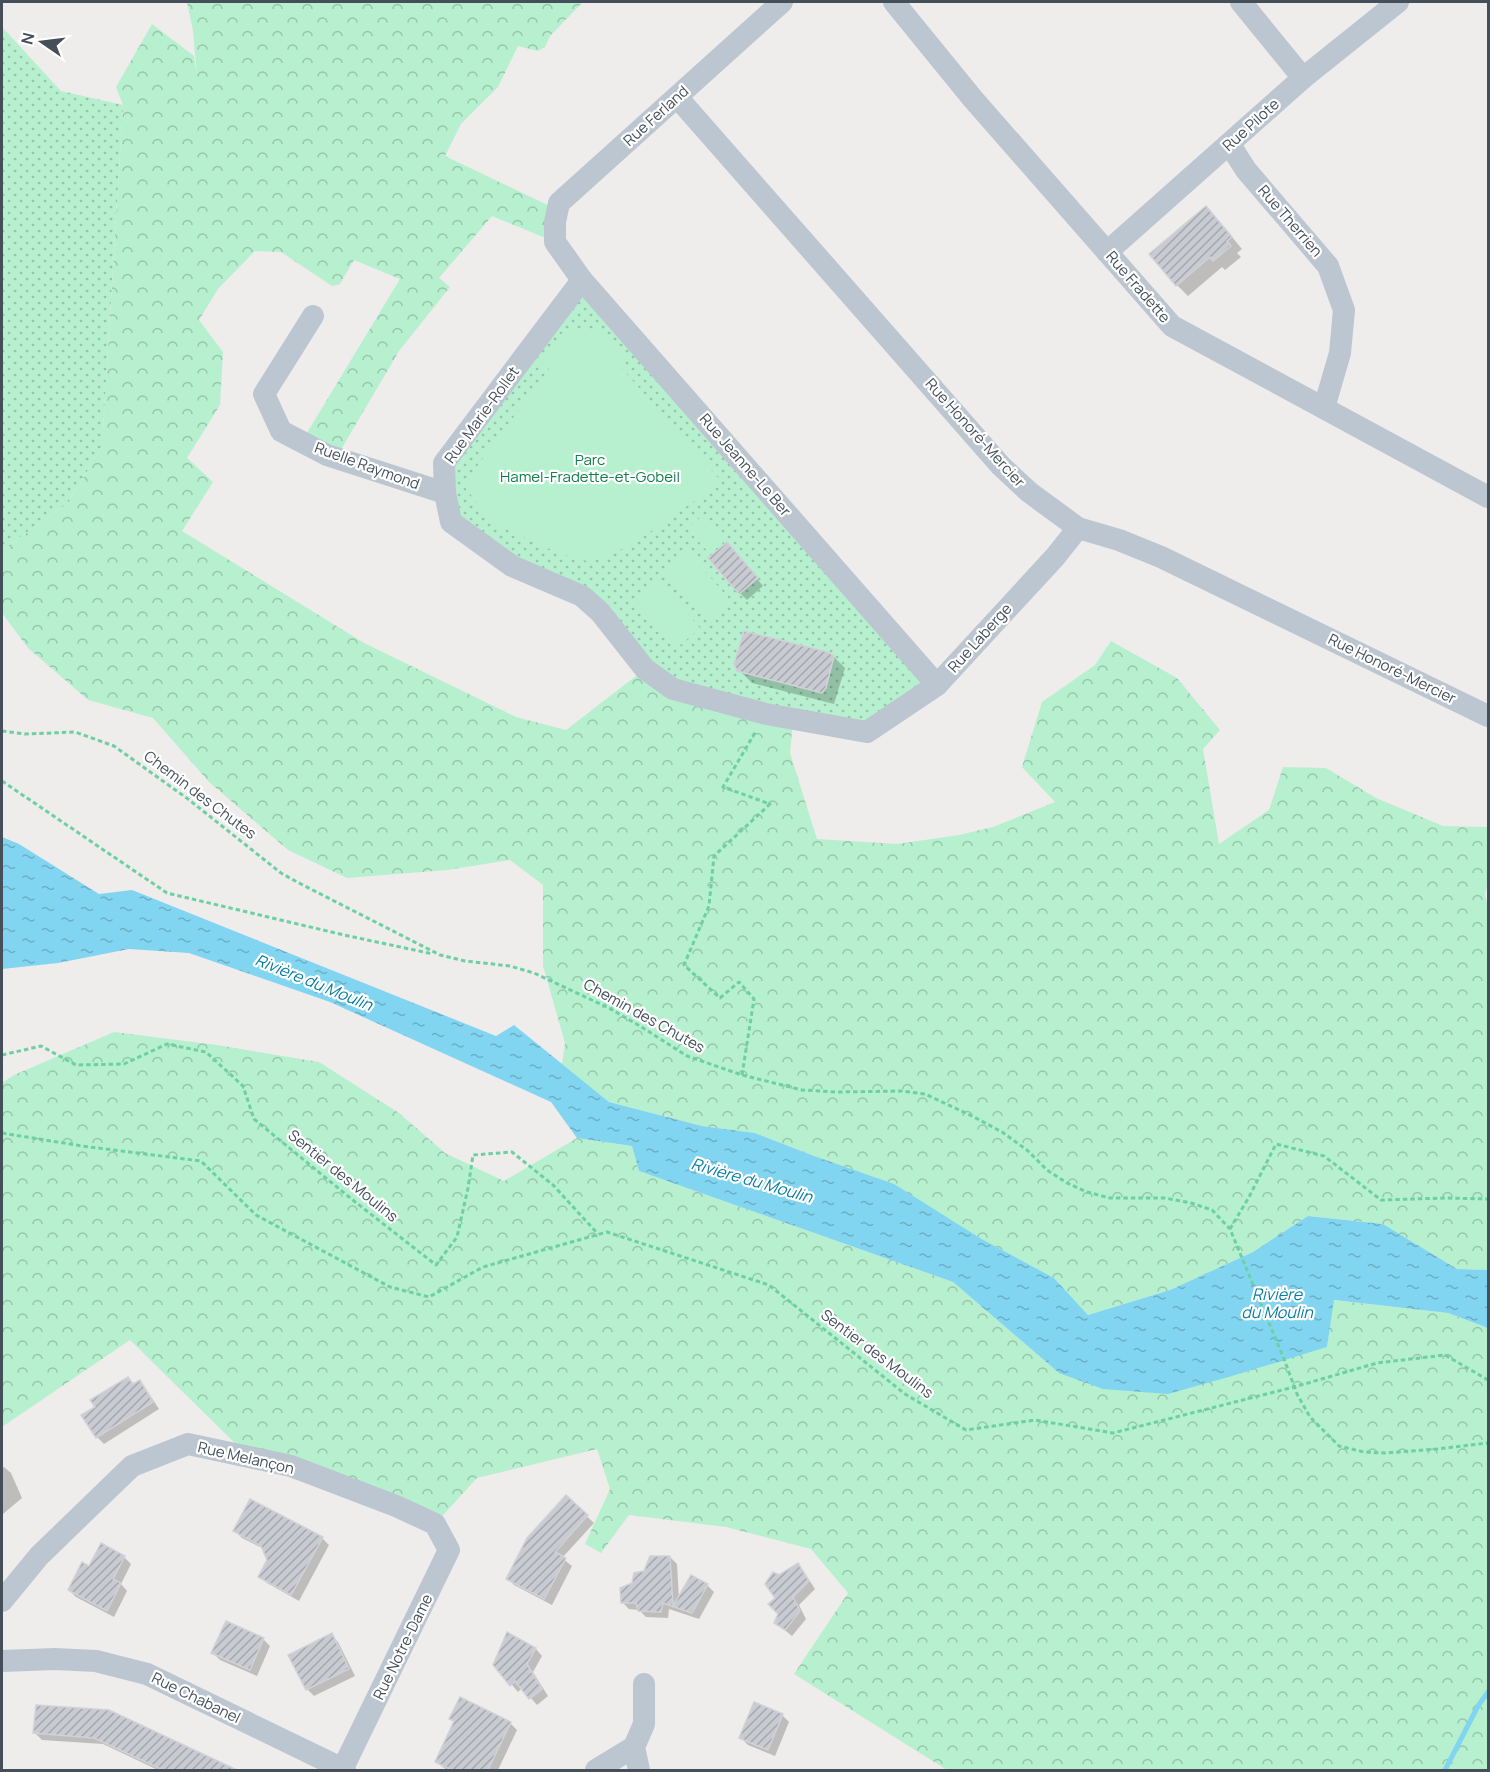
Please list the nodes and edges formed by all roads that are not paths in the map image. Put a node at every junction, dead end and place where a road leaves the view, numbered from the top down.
1 (782, 2) edge
2 (894, 2) edge
3 (1241, 2) edge
4 (1398, 2) edge
5 (1303, 78) junction
6 (677, 97) junction
7 (1230, 145) junction
8 (555, 242) joint
9 (1107, 252) junction
10 (582, 280) junction
11 (313, 316) dead end
12 (1324, 408) junction
13 (445, 493) junction
14 (1488, 497) edge
15 (1078, 528) junction
16 (937, 685) junction
17 (1488, 716) edge
18 (867, 732) joint
19 (435, 1524) joint
20 (2, 1601) edge
21 (2, 1661) edge
22 (644, 1684) dead end
23 (634, 1747) junction
24 (343, 1770) edge
25 (596, 1770) edge
26 (639, 1770) edge

1 - 6 street, Rue Ferland
2 - 9 street, Rue Fradette
3 - 5 street
4 - 5 street, Rue Pilote
5 - 7 street, Rue Pilote
6 - 8 street, Rue Ferland
6 - 15 street, Rue Honoré-Mercier
7 - 9 street, Rue Pilote
7 - 12 street, Rue Therrien
8 - 10 street, Rue Jeanne-Le Ber
9 - 12 street, Rue Fradette
10 - 13 street, Rue Marie-Rollet
10 - 16 street, Rue Jeanne-Le Ber
11 - 13 street, Ruelle Raymond
12 - 14 street, Rue Fradette
13 - 18 street, Rue Marie-Rollet
15 - 16 street, Rue Laberge
15 - 17 street, Rue Honoré-Mercier
16 - 18 street, Rue Laberge
19 - 20 street, Rue Melançon
19 - 24 street, Rue Notre-Dame
21 - 24 street, Rue Chabanel
22 - 23 street
23 - 25 street
23 - 26 street

